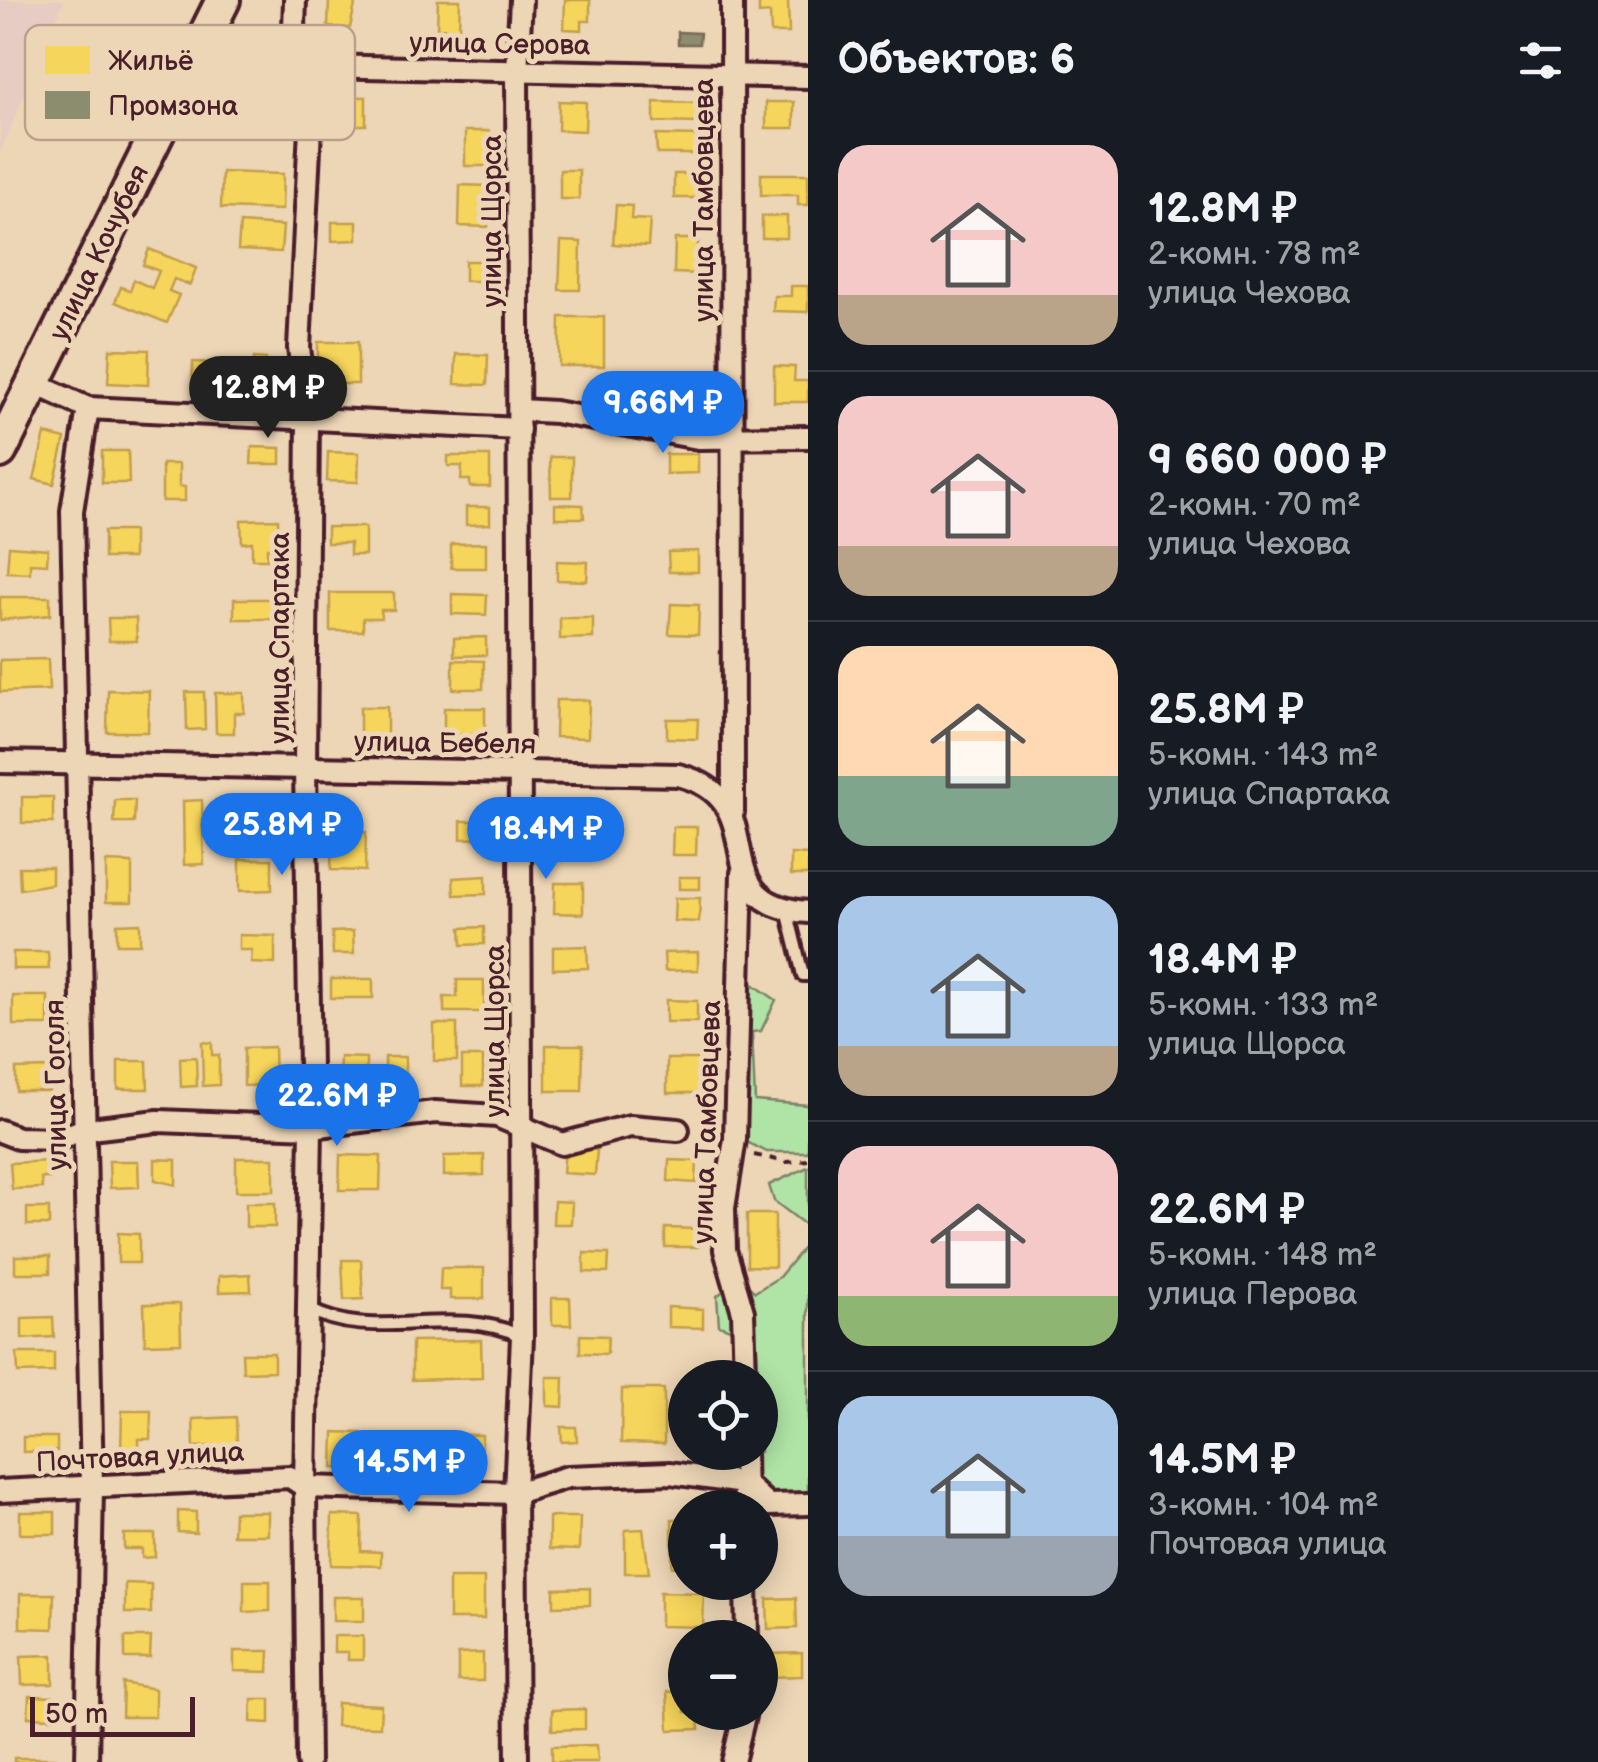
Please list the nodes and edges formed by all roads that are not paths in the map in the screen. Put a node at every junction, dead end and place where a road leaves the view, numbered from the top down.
1 (224, 0) edge
2 (295, 0) edge
3 (522, 0) edge
4 (732, 0) edge
5 (211, 25) edge
6 (294, 25) edge
7 (355, 69) edge
8 (517, 71) junction
9 (730, 75) junction
10 (808, 77) edge
11 (154, 140) edge
12 (310, 140) edge
13 (33, 384) junction
14 (88, 408) junction
15 (308, 418) junction
16 (519, 420) junction
17 (808, 437) edge
18 (731, 440) junction
19 (0, 450) edge
20 (0, 762) edge
21 (80, 764) junction
22 (306, 768) junction
23 (520, 770) junction
24 (732, 820) junction
25 (742, 867) junction
26 (797, 911) edge
27 (808, 975) edge
28 (311, 1126) junction
29 (522, 1126) junction
30 (82, 1130) junction
31 (678, 1130) dead end
32 (0, 1131) edge
33 (308, 1309) junction
34 (522, 1337) junction
35 (744, 1360) edge
36 (744, 1470) edge
37 (744, 1483) junction
38 (305, 1487) junction
39 (92, 1488) junction
40 (0, 1490) edge
41 (744, 1490) edge
42 (516, 1493) junction
43 (808, 1504) edge
44 (741, 1730) edge
45 (87, 1762) edge
46 (308, 1762) edge
47 (517, 1762) edge
48 (733, 1762) edge

1 - 5 main road, улица Кочубея
2 - 6 street, улица Спартака
3 - 8 street, улица Щорса
4 - 9 street, улица Тамбовцева
7 - 8 street, улица Серова
8 - 9 street, улица Серова
8 - 16 street, улица Щорса
9 - 10 street, улица Серова
9 - 18 street, улица Тамбовцева
11 - 13 main road, улица Кочубея
12 - 15 street, улица Спартака
13 - 14 street
13 - 19 main road, улица Кочубея
14 - 15 street
14 - 21 street, улица Гоголя
15 - 16 street
15 - 22 street, улица Спартака
16 - 18 street
16 - 23 street, улица Щорса
17 - 18 street
18 - 24 street, улица Тамбовцева
20 - 21 street, улица Бебеля
21 - 22 street, улица Бебеля
21 - 30 street, улица Гоголя
22 - 23 street, улица Бебеля
22 - 28 street, улица Спартака
23 - 24 street, улица Бебеля
23 - 29 street, улица Щорса
24 - 25 street, улица Бебеля
25 - 26 street, улица Бебеля
25 - 35 street, улица Тамбовцева
26 - 27 lane
28 - 29 street
28 - 30 street
28 - 33 street, улица Спартака
29 - 31 street
29 - 34 street, улица Щорса
30 - 32 street
30 - 39 street, улица Гоголя
33 - 34 lane
33 - 38 street, улица Спартака
34 - 42 street, улица Щорса
36 - 37 street
37 - 41 street
37 - 42 street, Почтовая улица
37 - 43 street, Почтовая улица
38 - 39 street, Почтовая улица
38 - 42 street, Почтовая улица
38 - 46 street, улица Спартака
39 - 40 street, Почтовая улица
39 - 45 street, улица Гоголя
42 - 47 street, улица Щорса
44 - 48 street

